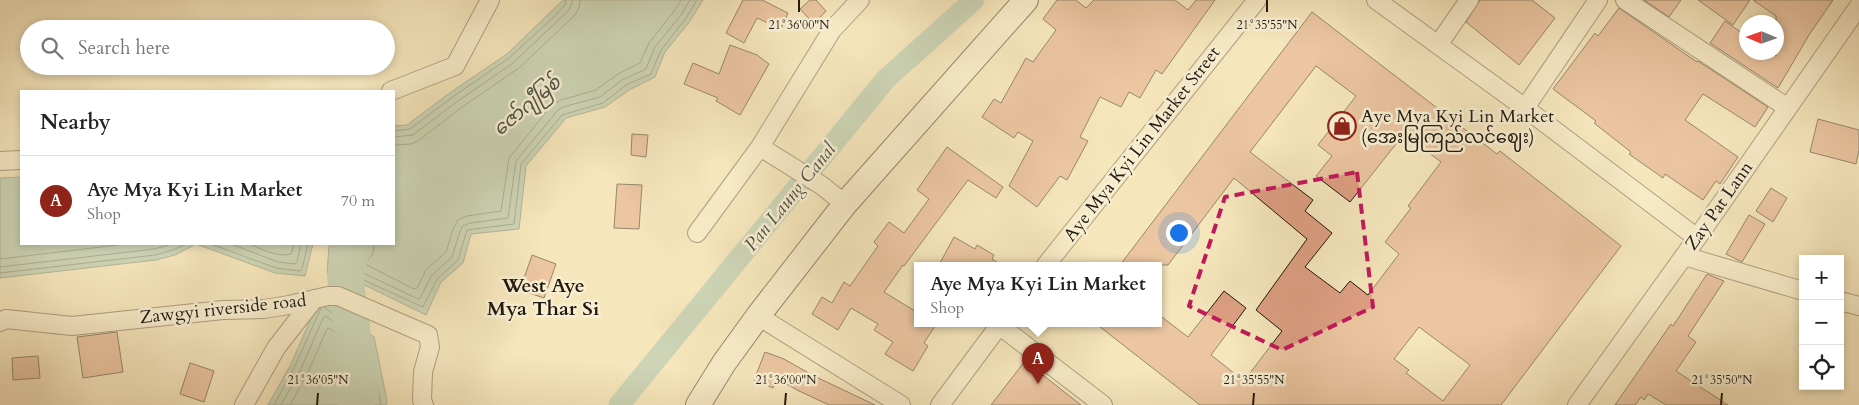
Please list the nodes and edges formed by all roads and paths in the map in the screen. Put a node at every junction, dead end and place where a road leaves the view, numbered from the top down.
1 (490, 0) edge
2 (860, 0) edge
3 (1026, 0) edge
4 (1257, 0) edge
5 (1376, 0) edge
6 (1469, 0) edge
7 (1598, 0) edge
8 (1625, 0) edge
9 (1859, 6) edge
10 (1438, 45) junction
11 (394, 90) edge
12 (1525, 108) junction
13 (1788, 108) junction
14 (760, 147) junction
15 (20, 160) edge
16 (0, 162) edge
17 (845, 204) junction
18 (697, 233) dead end
19 (1697, 238) junction
20 (1684, 256) junction
21 (1048, 262) edge
22 (1799, 290) edge
23 (314, 300) junction
24 (1844, 302) edge
25 (1859, 306) edge
26 (758, 316) junction
27 (0, 322) edge
28 (998, 327) edge
29 (1004, 327) edge
30 (244, 405) edge
31 (424, 405) edge
32 (698, 405) edge
33 (901, 405) edge
34 (940, 405) edge
35 (1103, 405) edge
36 (1577, 405) edge

1 - 11 street
2 - 14 street
3 - 17 street
4 - 21 street, Aye Mya Kyi Lin Market Street
5 - 10 street
6 - 10 street
7 - 12 street
8 - 13 street
9 - 13 street, Zay Pat Lann
10 - 12 street
12 - 19 street
13 - 19 street, Zay Pat Lann
14 - 17 street
14 - 18 street
15 - 16 street
17 - 26 street
19 - 20 street, Zay Pat Lann
20 - 22 street
20 - 36 street, Zay Pat Lann
23 - 27 street, Zawgyi riverside road
23 - 30 street
23 - 31 street, Zawgyi riverside road
24 - 25 street
26 - 32 street
26 - 33 street
28 - 34 street
29 - 35 street

